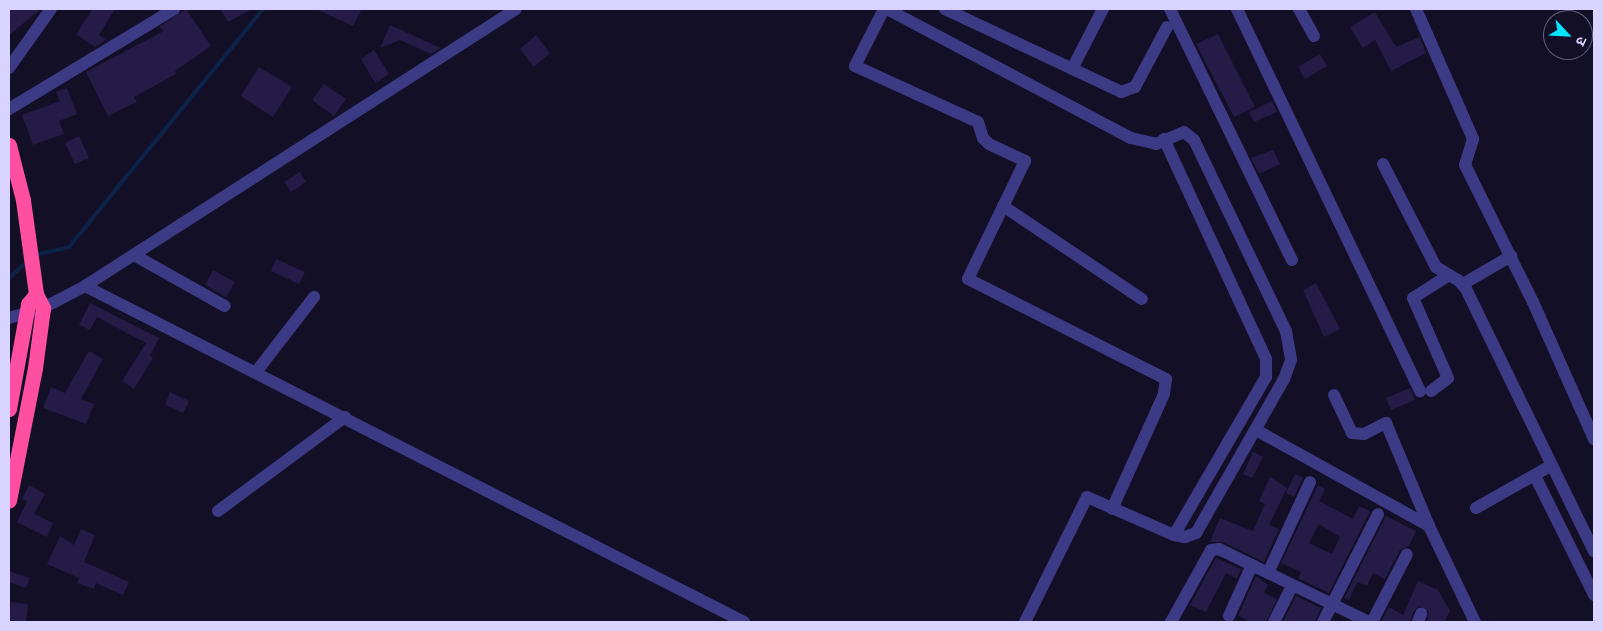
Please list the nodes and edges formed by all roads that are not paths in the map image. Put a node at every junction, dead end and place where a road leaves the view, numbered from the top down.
1 (51, 9) edge
2 (174, 9) edge
3 (516, 9) edge
4 (886, 9) edge
5 (945, 9) edge
6 (1103, 9) edge
7 (1170, 9) edge
8 (1237, 9) edge
9 (1299, 9) edge
10 (1416, 9) edge
11 (1167, 27) dead end
12 (1314, 36) dead end
13 (9, 68) edge
14 (1072, 69) junction
15 (9, 109) edge
16 (1164, 139) junction
17 (9, 145) edge
18 (1383, 164) dead end
19 (1003, 206) junction
20 (134, 255) junction
21 (1511, 256) junction
22 (1292, 260) dead end
23 (1449, 275) junction
24 (1462, 284) junction
25 (35, 286) junction
26 (85, 286) junction
27 (314, 296) dead end
28 (1142, 299) dead end
29 (225, 306) dead end
30 (43, 308) junction
31 (26, 313) junction
32 (9, 318) edge
33 (256, 372) junction
34 (1334, 395) dead end
35 (9, 409) edge
36 (345, 417) junction
37 (1256, 430) junction
38 (1594, 439) edge
39 (1552, 465) junction
40 (1535, 476) junction
41 (1310, 482) dead end
42 (9, 500) edge
43 (1476, 508) dead end
44 (1112, 509) junction
45 (218, 511) dead end
46 (1378, 514) dead end
47 (1429, 526) junction
48 (1174, 535) junction
49 (1594, 551) edge
50 (1407, 554) dead end
51 (1252, 565) junction
52 (1268, 574) junction
53 (1292, 586) junction
54 (1594, 595) edge
55 (1332, 605) junction
56 (1229, 616) dead end
57 (744, 622) edge
58 (1025, 622) edge
59 (1171, 622) edge
60 (1274, 622) edge
61 (1323, 622) edge
62 (1370, 622) edge
63 (1475, 622) edge

1 - 13 street
2 - 15 street
3 - 20 street
4 - 16 street
4 - 19 street
5 - 14 street
6 - 14 street
7 - 22 street
8 - 23 street
9 - 12 street
10 - 21 street
11 - 14 street
16 - 37 street
16 - 48 street
17 - 25 highway
18 - 23 street
19 - 28 street
19 - 44 street
20 - 26 street
20 - 29 street
21 - 24 street
21 - 38 street
23 - 24 street
24 - 39 street
25 - 30 highway
25 - 31 highway
26 - 30 street
26 - 33 street
27 - 33 street
30 - 31 street
30 - 42 highway
31 - 32 street
31 - 35 highway
33 - 36 street
34 - 47 street
36 - 45 street
36 - 57 street
37 - 47 street
37 - 48 street
39 - 40 street
39 - 49 street
40 - 43 street
40 - 54 street
41 - 52 street
44 - 48 street
44 - 58 street
46 - 55 street
47 - 63 street
50 - 62 street
51 - 52 street
51 - 56 street
51 - 59 street
52 - 53 street
53 - 55 street
53 - 60 street
55 - 61 street
55 - 62 street

